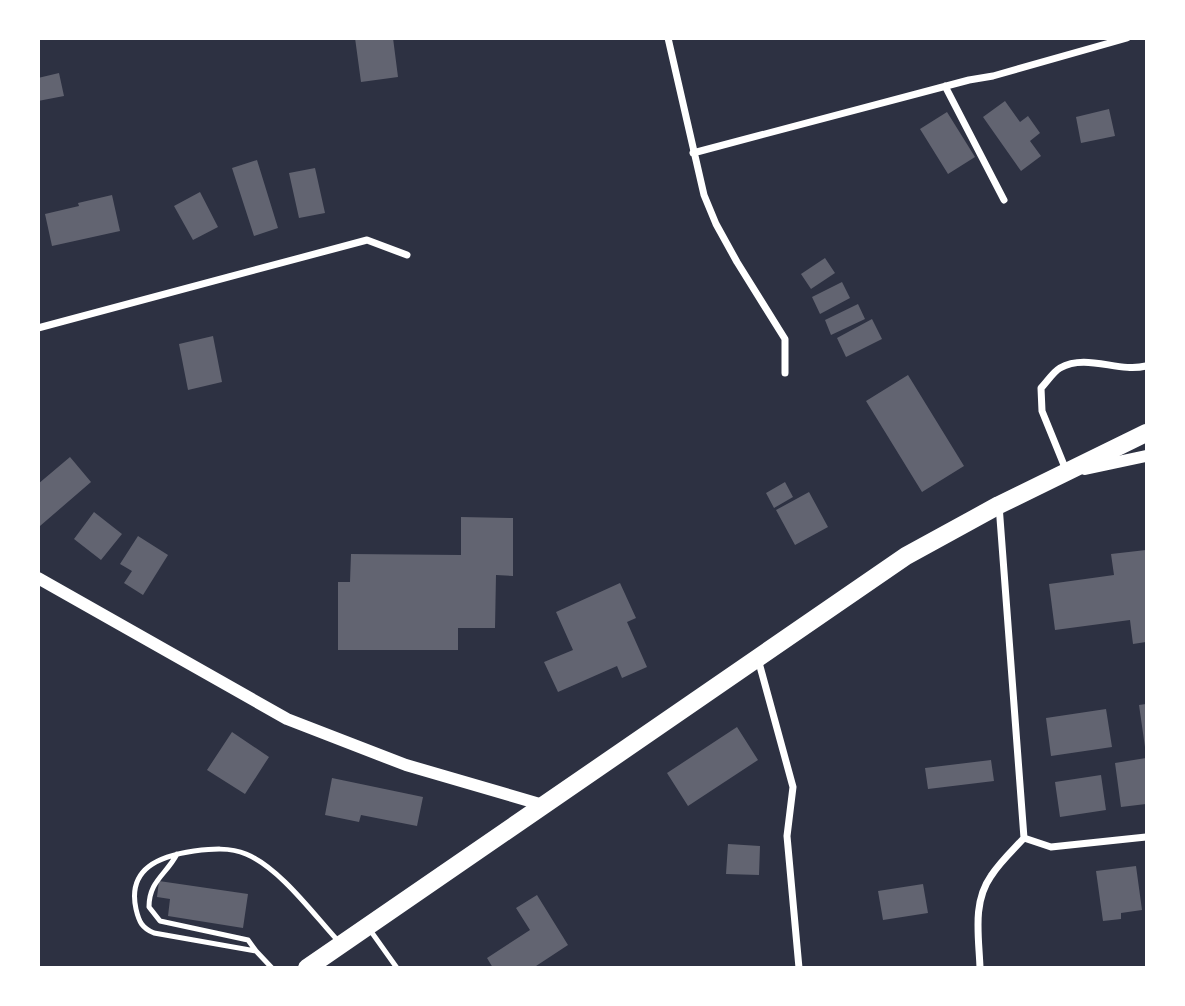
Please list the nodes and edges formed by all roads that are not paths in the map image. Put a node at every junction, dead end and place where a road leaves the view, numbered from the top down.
1 (668, 38) edge
2 (1127, 38) edge
3 (945, 86) junction
4 (693, 153) junction
5 (1004, 200) dead end
6 (407, 255) dead end
7 (38, 328) edge
8 (1146, 366) edge
9 (785, 373) dead end
10 (1146, 433) edge
11 (1146, 456) edge
12 (1067, 472) junction
13 (999, 505) junction
14 (38, 578) edge
15 (757, 658) junction
16 (543, 805) junction
17 (1146, 837) edge
18 (1024, 838) junction
19 (177, 854) junction
20 (367, 926) junction
21 (341, 944) junction
22 (256, 951) junction
23 (272, 968) edge
24 (307, 968) edge
25 (397, 968) edge
26 (799, 968) edge
27 (980, 968) edge

1 - 4 street
2 - 3 street
3 - 4 street
3 - 5 street
4 - 9 street
6 - 7 street
8 - 12 street
10 - 12 main road
11 - 12 street
12 - 13 main road
13 - 15 main road
13 - 18 street
14 - 16 street
15 - 16 main road
15 - 26 street
16 - 20 main road
17 - 18 street
18 - 27 street
19 - 21 lane
19 - 22 lane
19 - 22 lane
20 - 21 main road
20 - 25 lane
21 - 24 main road
22 - 23 lane

